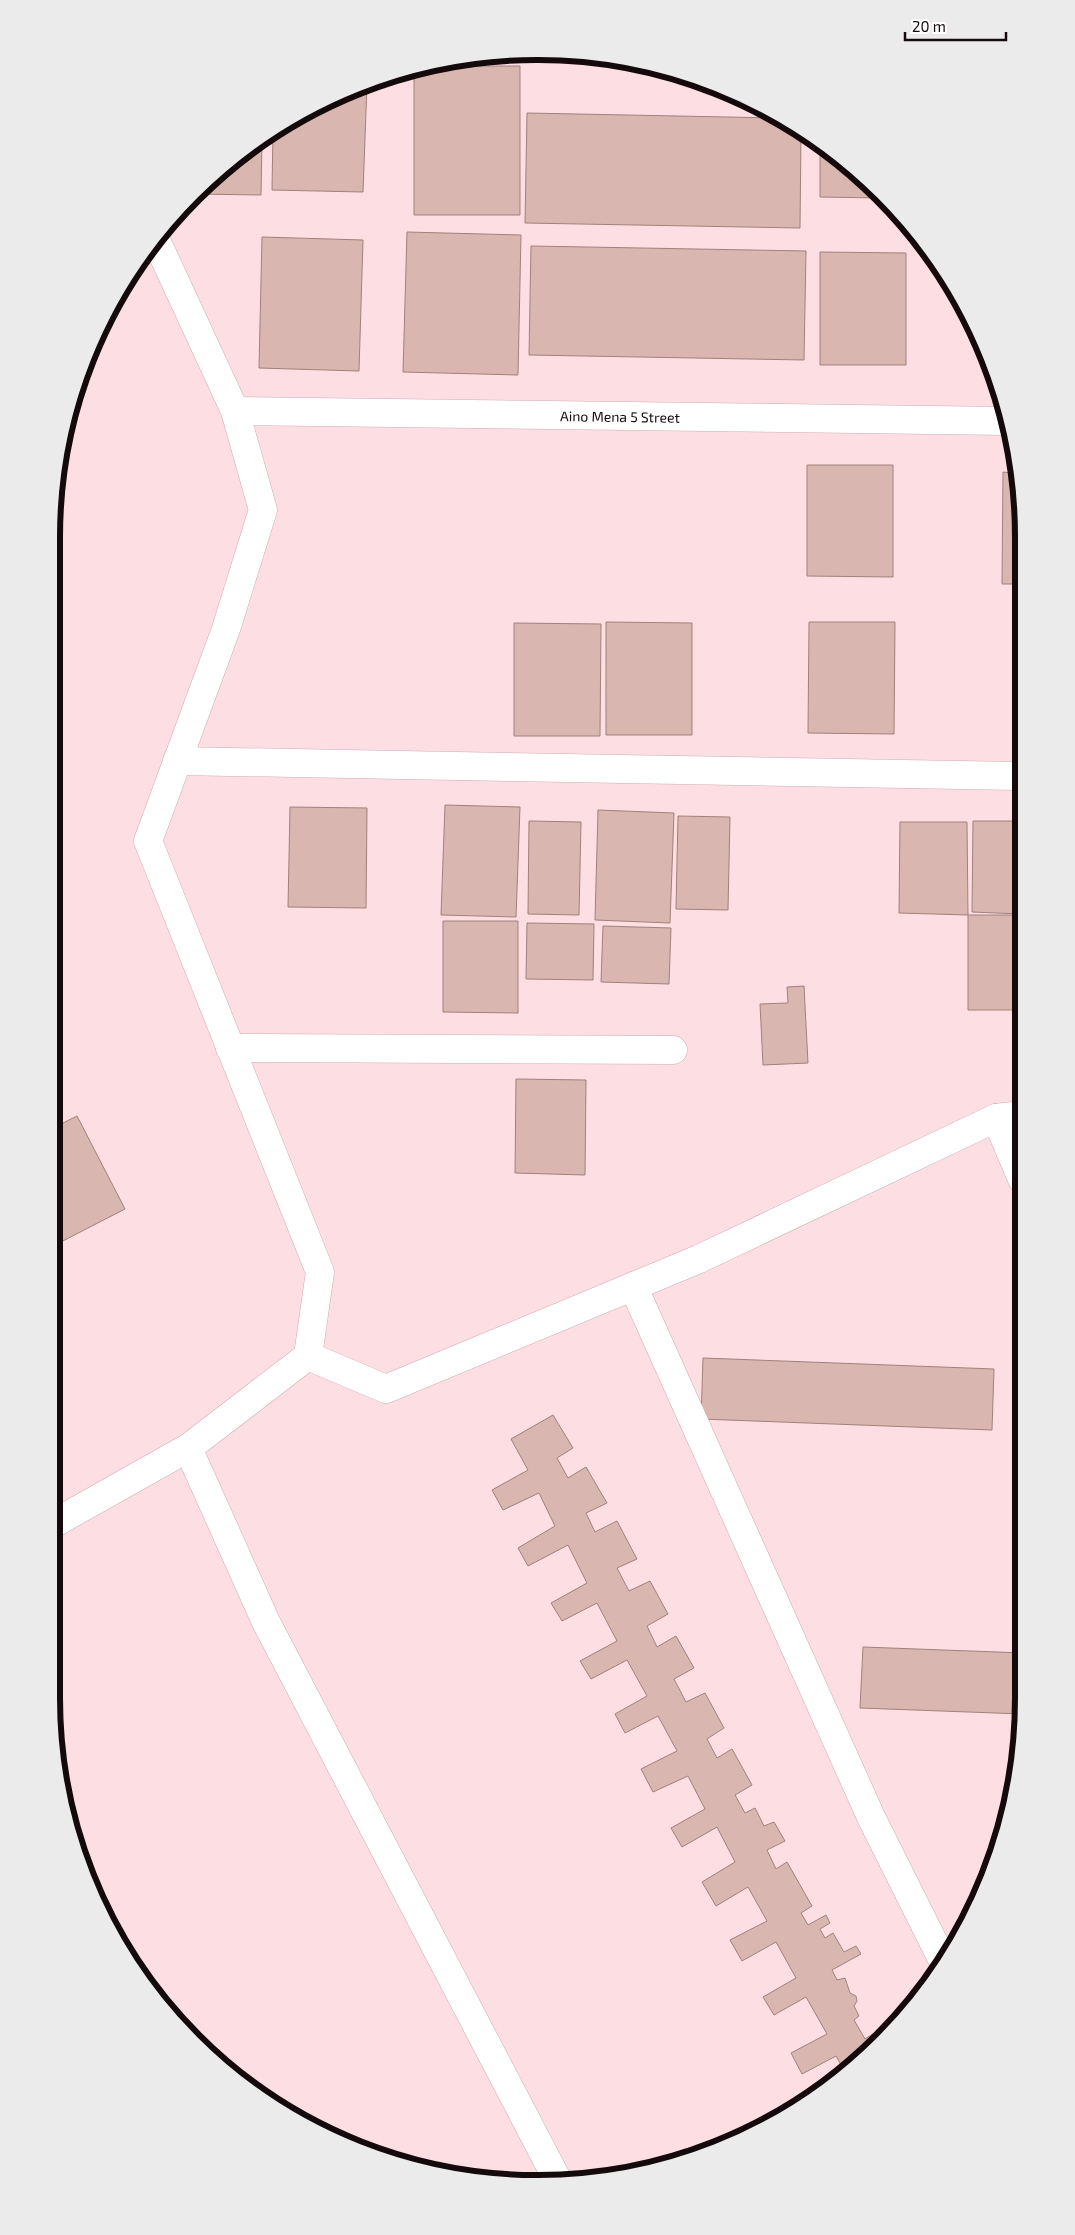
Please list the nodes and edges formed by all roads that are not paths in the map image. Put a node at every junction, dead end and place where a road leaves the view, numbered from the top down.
1 (159, 247) edge
2 (235, 411) junction
3 (1001, 421) edge
4 (177, 762) junction
5 (1015, 776) edge
6 (230, 1048) junction
7 (673, 1050) dead end
8 (1009, 1116) edge
9 (1015, 1145) edge
10 (633, 1286) junction
11 (308, 1356) junction
12 (188, 1448) junction
13 (60, 1520) edge
14 (940, 1955) edge
15 (555, 2174) edge

1 - 2 street
2 - 3 street, Aino Mena 5 Street
2 - 4 street
4 - 5 street
4 - 6 street
6 - 7 street
6 - 11 street
8 - 9 street
8 - 10 street
10 - 11 street
10 - 14 street
11 - 12 street
12 - 13 street
12 - 15 street

